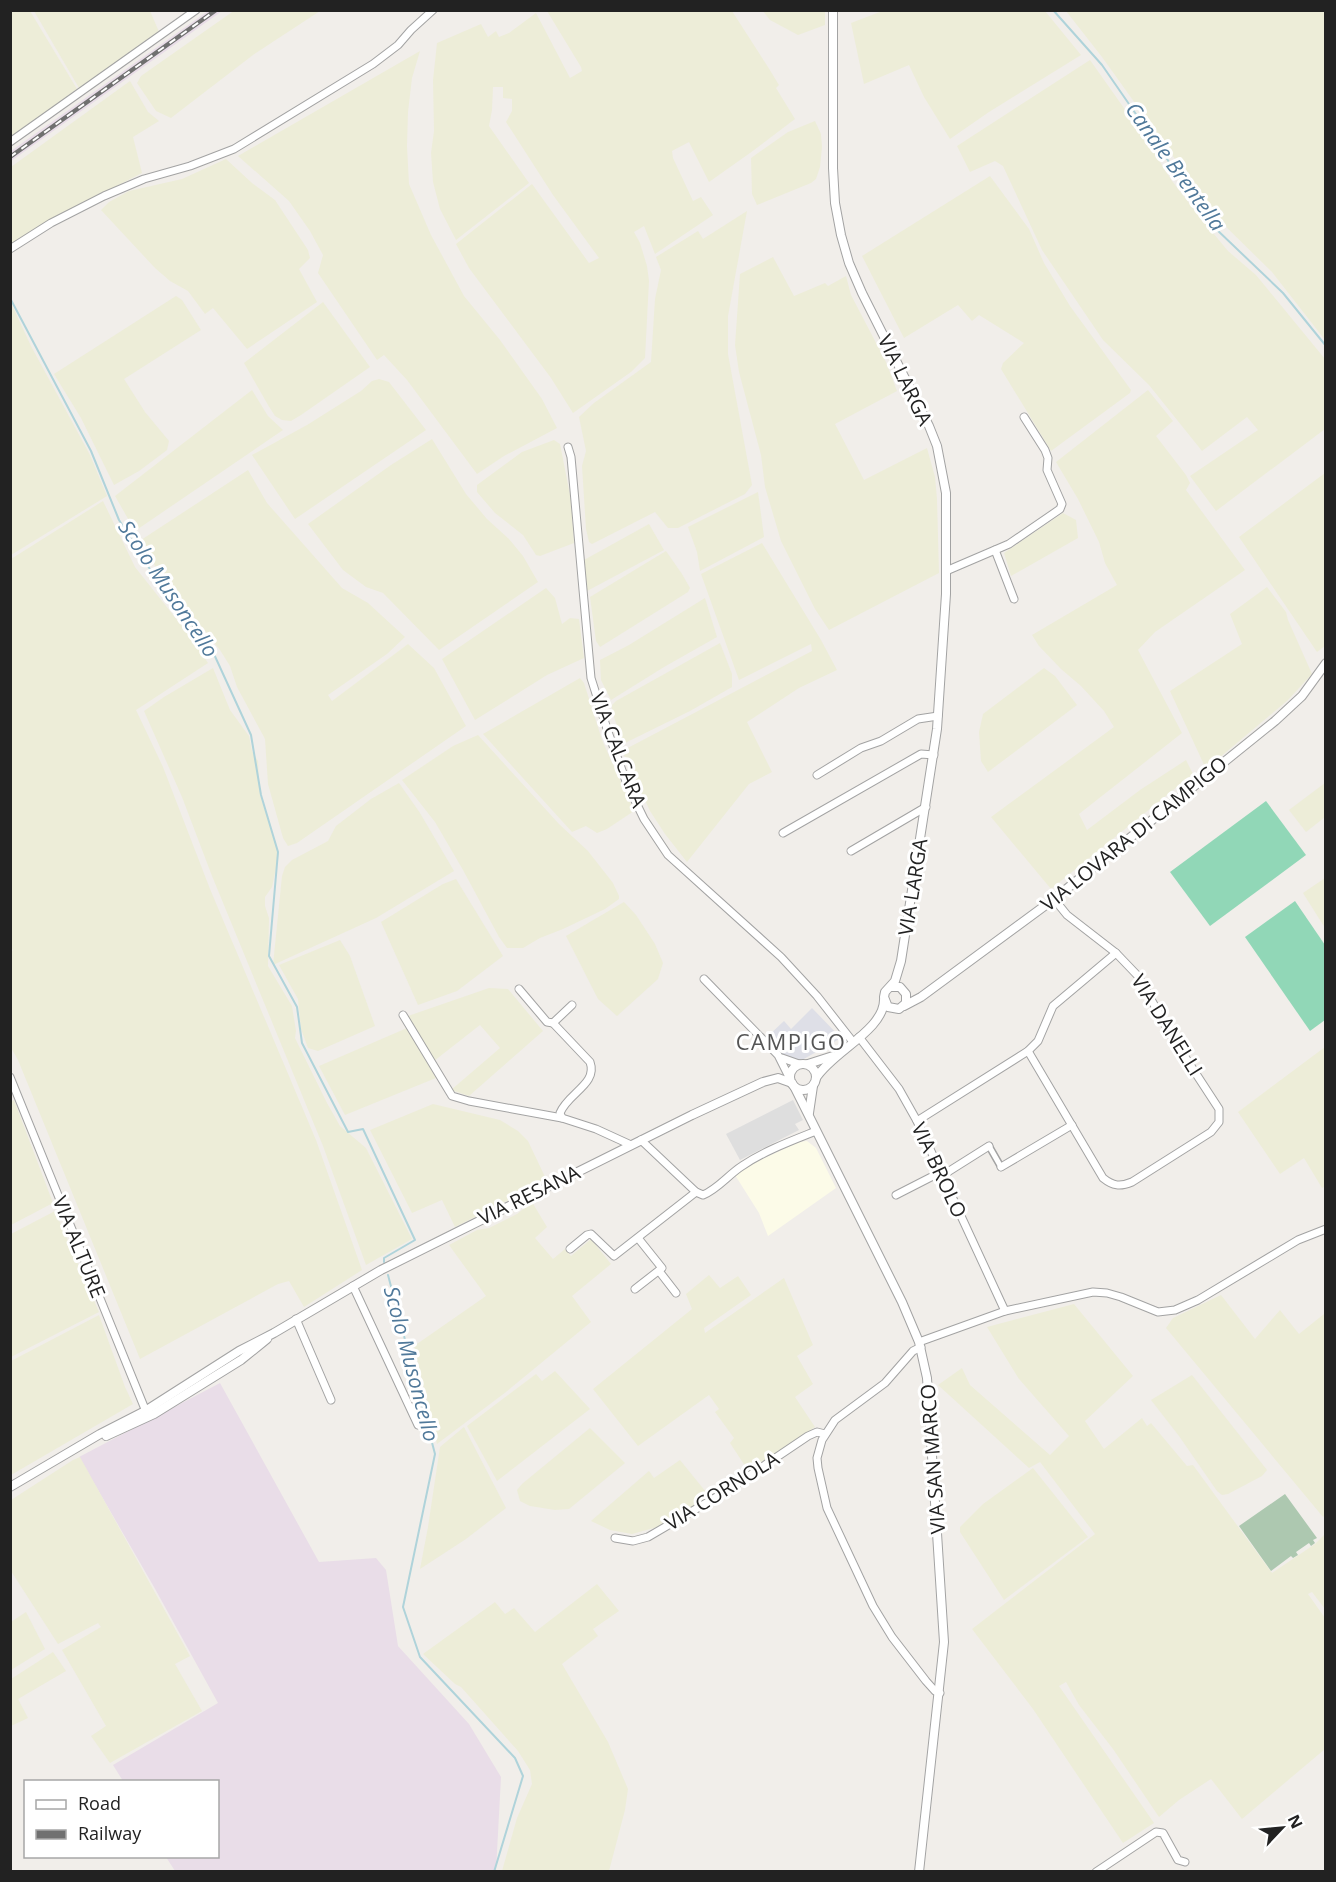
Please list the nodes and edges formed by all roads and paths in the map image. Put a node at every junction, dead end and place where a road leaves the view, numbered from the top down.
1 (196, 10) edge
2 (433, 10) edge
3 (833, 10) edge
4 (10, 142) edge
5 (10, 249) edge
6 (1024, 417) dead end
7 (568, 447) dead end
8 (995, 550) junction
9 (946, 571) junction
10 (1014, 599) dead end
11 (1326, 663) edge
12 (938, 716) junction
13 (934, 755) junction
14 (818, 775) dead end
15 (926, 807) junction
16 (783, 833) dead end
17 (851, 851) dead end
18 (1054, 899) junction
19 (1116, 953) junction
20 (899, 968) junction
21 (704, 979) dead end
22 (892, 987) junction
23 (519, 989) dead end
24 (904, 990) junction
25 (929, 990) junction
26 (884, 1000) junction
27 (572, 1005) dead end
28 (901, 1007) junction
29 (403, 1015) dead end
30 (553, 1023) junction
31 (858, 1037) junction
32 (1028, 1051) junction
33 (836, 1055) junction
34 (778, 1056) junction
35 (795, 1073) junction
36 (10, 1077) edge
37 (815, 1082) junction
38 (809, 1116) junction
39 (562, 1118) junction
40 (917, 1121) junction
41 (1072, 1125) junction
42 (816, 1131) junction
43 (641, 1140) junction
44 (631, 1145) junction
45 (989, 1146) joint
46 (1001, 1167) joint
47 (942, 1173) junction
48 (696, 1192) junction
49 (896, 1195) dead end
50 (1326, 1229) edge
51 (638, 1238) junction
52 (570, 1250) dead end
53 (659, 1271) junction
54 (353, 1286) junction
55 (635, 1289) dead end
56 (676, 1293) dead end
57 (1005, 1311) junction
58 (296, 1319) junction
59 (920, 1345) junction
60 (331, 1400) dead end
61 (147, 1414) junction
62 (418, 1425) dead end
63 (825, 1434) junction
64 (10, 1487) edge
65 (615, 1538) dead end
66 (940, 1693) junction
67 (1185, 1862) dead end
68 (919, 1872) edge
69 (1096, 1872) edge

1 - 4 street
2 - 5 street
3 - 9 street, VIA LARGA
6 - 8 street
7 - 31 street, VIA CALCARA
8 - 9 street
8 - 10 street
9 - 12 street, VIA LARGA
11 - 18 street, VIA LOVARA DI CAMPIGO
12 - 13 street, VIA LARGA
12 - 14 street
13 - 15 street, VIA LARGA
13 - 16 street
15 - 17 street, VIA LARGA
15 - 20 street, VIA LARGA
18 - 19 street, VIA DANELLI
18 - 25 street, VIA LOVARA DI CAMPIGO
19 - 32 street
19 - 41 street, VIA DANELLI
20 - 22 street, VIA LARGA
20 - 24 street, VIA LARGA
21 - 34 street
22 - 24 street
22 - 26 street
23 - 30 street
24 - 25 street
24 - 28 street
25 - 28 street, VIA LOVARA DI CAMPIGO
26 - 28 street
26 - 31 street, VIA LOVARA DI CAMPIGO
27 - 30 street
28 - 31 street, VIA LOVARA DI CAMPIGO
29 - 39 street
30 - 39 street
31 - 33 street, VIA LOVARA DI CAMPIGO
31 - 40 street, VIA BROLO
32 - 40 street
32 - 41 street
33 - 35 street, VIA LOVARA DI CAMPIGO
33 - 37 street, VIA LOVARA DI CAMPIGO
34 - 35 street
34 - 35 street
35 - 37 street
35 - 37 street, VIA RESANA
35 - 38 street, VIA SAN MARCO
35 - 43 street, VIA RESANA
36 - 61 street, VIA ALTURE
37 - 38 street
38 - 42 street, VIA SAN MARCO
39 - 44 street
40 - 47 street, VIA BROLO
41 - 46 street
42 - 48 street
42 - 59 street, VIA SAN MARCO
43 - 44 street, VIA RESANA
43 - 48 street
44 - 54 street, VIA RESANA
45 - 46 street
45 - 47 street
47 - 49 street
47 - 57 street, VIA BROLO
48 - 51 street
50 - 57 street
51 - 52 street
51 - 53 street
53 - 55 street
53 - 56 street
54 - 58 street, VIA RESANA
54 - 62 street
57 - 59 street
58 - 60 street
58 - 61 street, VIA RESANA
59 - 63 street
59 - 66 street, VIA SAN MARCO
61 - 64 street, VIA RESANA
63 - 65 street, VIA CORNOLA
63 - 66 street
66 - 68 street, VIA SAN MARCO
67 - 69 street

